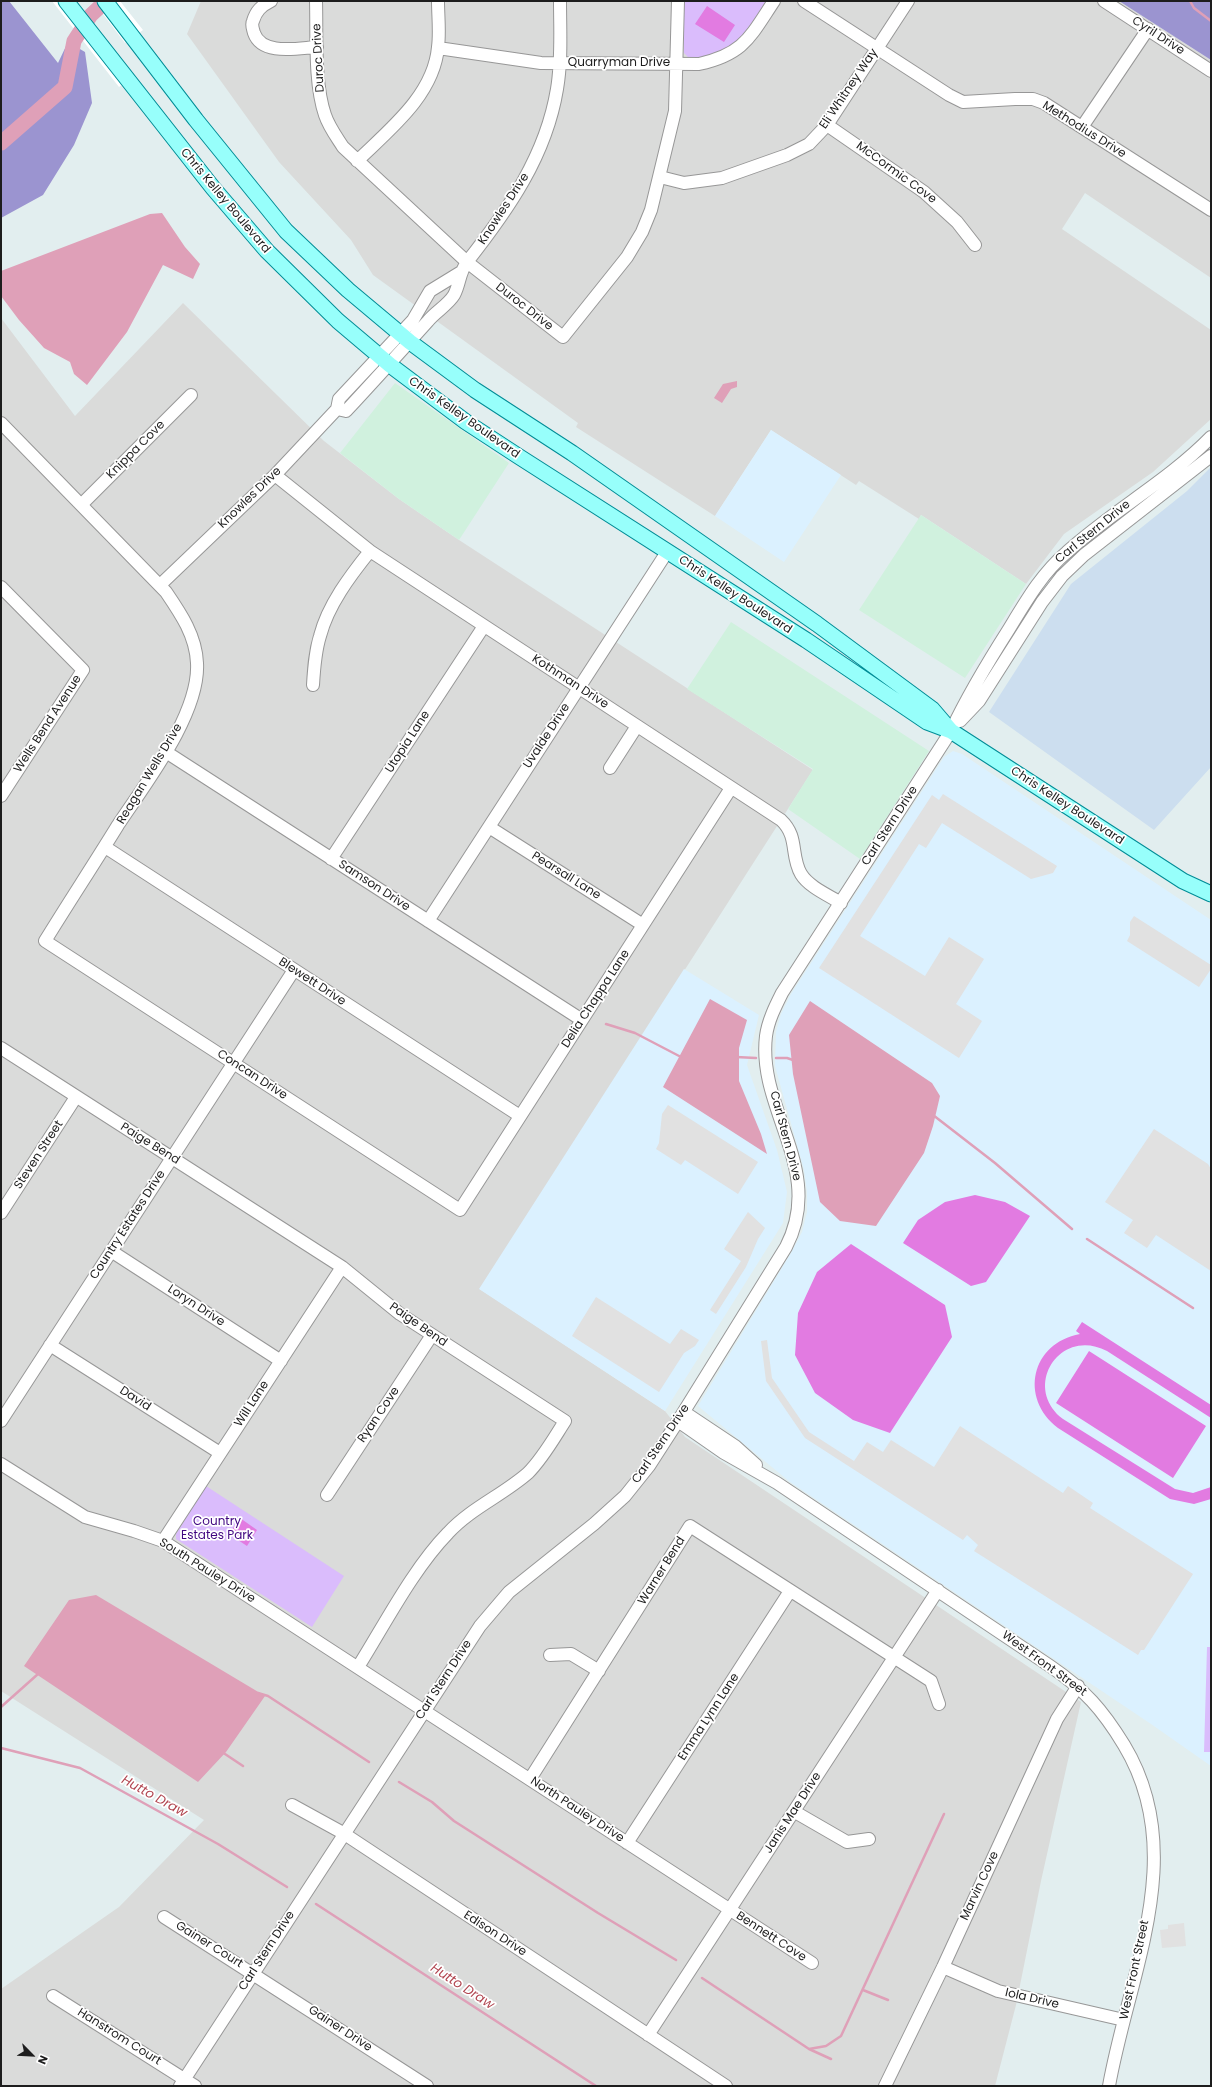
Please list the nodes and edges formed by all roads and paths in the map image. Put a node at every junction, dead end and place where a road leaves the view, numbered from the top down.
1 (66, 1) edge
2 (105, 1) edge
3 (271, 1) edge
4 (316, 1) edge
5 (438, 1) edge
6 (560, 1) edge
7 (678, 1) edge
8 (774, 1) edge
9 (804, 1) edge
10 (908, 1) edge
11 (1104, 1) edge
12 (1148, 29) junction
13 (317, 47) junction
14 (438, 48) junction
15 (877, 48) junction
16 (560, 62) junction
17 (677, 63) junction
18 (1211, 71) edge
19 (827, 125) junction
20 (1082, 127) junction
21 (357, 161) junction
22 (660, 176) junction
23 (1211, 210) edge
24 (975, 245) dead end
25 (464, 267) junction
26 (406, 338) junction
27 (385, 361) junction
28 (191, 395) dead end
29 (2, 428) edge
30 (1211, 437) edge
31 (1211, 456) edge
32 (275, 475) junction
33 (81, 506) junction
34 (370, 551) junction
35 (667, 552) junction
36 (160, 585) junction
37 (3, 592) edge
38 (484, 626) junction
39 (313, 685) dead end
40 (579, 688) junction
41 (637, 726) junction
42 (951, 731) junction
43 (166, 752) junction
44 (610, 768) dead end
45 (731, 788) junction
46 (1, 796) edge
47 (489, 827) junction
48 (105, 847) junction
49 (331, 859) junction
50 (1183, 881) junction
51 (1211, 894) edge
52 (840, 903) junction
53 (1211, 904) edge
54 (428, 921) junction
55 (643, 925) junction
56 (45, 941) joint
57 (294, 970) junction
58 (582, 1020) junction
59 (1, 1048) edge
60 (234, 1063) junction
61 (76, 1097) junction
62 (520, 1116) junction
63 (172, 1158) junction
64 (460, 1210) joint
65 (1, 1213) edge
66 (111, 1252) junction
67 (342, 1267) junction
68 (432, 1335) junction
69 (50, 1345) junction
70 (281, 1361) junction
71 (681, 1416) junction
72 (1, 1421) edge
73 (220, 1453) junction
74 (1, 1464) edge
75 (326, 1495) dead end
76 (163, 1541) junction
77 (938, 1590) junction
78 (790, 1591) junction
79 (550, 1655) dead end
80 (894, 1657) junction
81 (358, 1667) junction
82 (599, 1671) junction
83 (1078, 1686) junction
84 (939, 1704) dead end
85 (424, 1710) junction
86 (530, 1779) junction
87 (292, 1805) dead end
88 (794, 1812) junction
89 (343, 1833) junction
90 (869, 1839) dead end
91 (628, 1843) junction
92 (730, 1910) junction
93 (164, 1917) dead end
94 (812, 1964) dead end
95 (943, 1967) junction
96 (253, 1973) junction
97 (53, 1996) dead end
98 (1124, 2020) junction
99 (648, 2035) junction
100 (182, 2082) edge
101 (195, 2086) edge
102 (427, 2086) edge
103 (726, 2086) edge
104 (885, 2086) edge
105 (1109, 2086) edge

1 - 27 main road, Chris Kelley Boulevard
2 - 26 main road, Chris Kelley Boulevard
3 - 13 street
4 - 13 street, Duroc Drive
5 - 14 street
6 - 16 street, Knowles Drive
7 - 17 street, Duroc Drive
8 - 17 street, Quarryman Drive
9 - 15 street, Methodius Drive
10 - 15 street, Eli Whitney Way
11 - 12 street, Cyril Drive
12 - 18 street, Cyril Drive
12 - 20 street
13 - 21 street, Duroc Drive
14 - 16 street, Quarryman Drive
14 - 21 street
15 - 19 street, Eli Whitney Way
15 - 20 street, Methodius Drive
16 - 17 street, Quarryman Drive
16 - 25 street, Knowles Drive
17 - 22 street, Duroc Drive
19 - 22 street, Eli Whitney Way
19 - 24 street, McCormic Cove
20 - 23 street, Methodius Drive
21 - 25 street, Duroc Drive
22 - 25 street, Duroc Drive
25 - 26 street, Knowles Drive
25 - 26 street, Knowles Drive
26 - 27 street, Knowles Drive
26 - 42 main road, Chris Kelley Boulevard
27 - 32 street, Knowles Drive
27 - 35 main road, Chris Kelley Boulevard
28 - 33 street, Knippa Cove
29 - 33 street, Reagan Wells Drive
30 - 42 street, Carl Stern Drive
31 - 42 street, Carl Stern Drive
32 - 34 street, Kothman Drive
32 - 36 street, Knowles Drive
33 - 36 street, Reagan Wells Drive
34 - 38 street, Kothman Drive
34 - 39 street
35 - 40 street, Uvalde Drive
35 - 42 main road, Chris Kelley Boulevard
36 - 43 street, Reagan Wells Drive
37 - 46 street, Wells Bend Avenue
38 - 40 street, Kothman Drive
38 - 49 street, Utopia Lane
40 - 41 street, Kothman Drive
40 - 47 street, Uvalde Drive
41 - 44 street
41 - 45 street, Kothman Drive
42 - 50 main road, Chris Kelley Boulevard
42 - 52 street, Carl Stern Drive
43 - 48 street, Reagan Wells Drive
43 - 49 street, Samson Drive
45 - 52 street, Kothman Drive
45 - 55 street, Delia Chappa Lane
47 - 54 street, Uvalde Drive
47 - 55 street, Pearsall Lane
48 - 56 street, Reagan Wells Drive
48 - 57 street, Blewett Drive
49 - 54 street, Samson Drive
50 - 51 main road, Chris Kelley Boulevard
50 - 53 main road, Chris Kelley Boulevard
52 - 71 street, Carl Stern Drive
54 - 58 street, Samson Drive
55 - 58 street, Delia Chappa Lane
56 - 60 street, Concan Drive
57 - 60 street, Country Estates Drive
57 - 62 street, Blewett Drive
58 - 62 street, Delia Chappa Lane
59 - 61 street, Paige Bend
60 - 63 street, Country Estates Drive
60 - 64 street, Concan Drive
61 - 63 street, Paige Bend
61 - 65 street, Steven Street
62 - 64 street, Delia Chappa Lane
63 - 66 street, Country Estates Drive
63 - 67 street, Paige Bend
66 - 69 street, Country Estates Drive
66 - 70 street, Loryn Drive
67 - 68 street, Paige Bend
67 - 70 street, Will Lane
68 - 75 street, Ryan Cove
68 - 81 street, Paige Bend
69 - 72 street, Country Estates Drive
69 - 73 street, David
70 - 73 street, Will Lane
71 - 77 street, West Front Street
71 - 85 street, Carl Stern Drive
73 - 76 street, Will Lane
74 - 76 street, South Pauley Drive
76 - 81 street, South Pauley Drive
77 - 80 street, Janis Mae Drive
77 - 83 street, West Front Street
78 - 80 street, Warner Bend
78 - 82 street, Warner Bend
78 - 91 street, Emma Lynn Lane
79 - 82 street
80 - 84 street, Warner Bend
80 - 88 street, Janis Mae Drive
81 - 85 street, South Pauley Drive
82 - 86 street, Warner Bend
83 - 95 street, Marvin Cove
83 - 98 street, West Front Street
85 - 86 street, North Pauley Drive
85 - 89 street, Carl Stern Drive
86 - 91 street, North Pauley Drive
87 - 89 street, Edison Drive
88 - 90 street
88 - 92 street, Janis Mae Drive
89 - 96 street, Carl Stern Drive
89 - 99 street, Edison Drive
91 - 92 street, North Pauley Drive
92 - 94 street, Bennett Cove
92 - 99 street, Janis Mae Drive
93 - 96 street, Gainer Court
95 - 98 street, Iola Drive
95 - 104 street, Marvin Cove
96 - 100 street, Carl Stern Drive
96 - 102 street, Gainer Drive
97 - 100 street, Hanstrom Court
98 - 105 street, West Front Street
99 - 103 street, Edison Drive
100 - 101 street, Hanstrom Court

